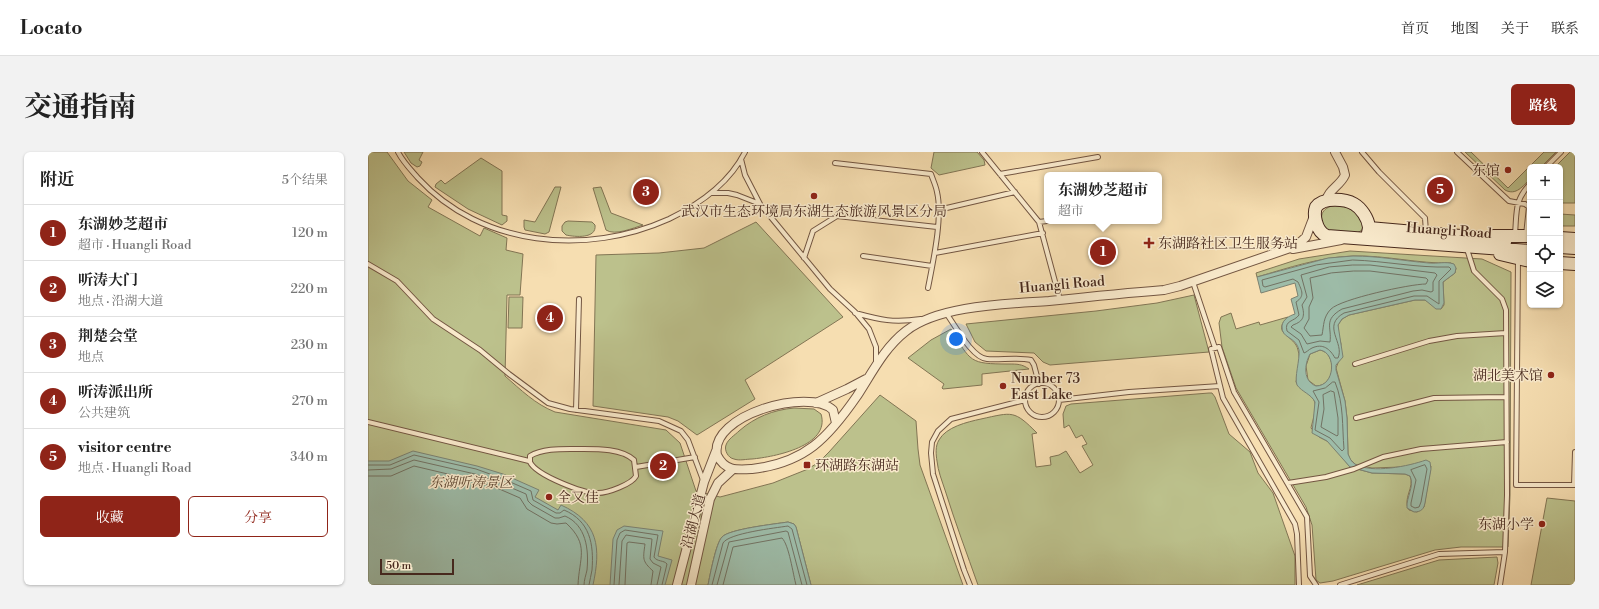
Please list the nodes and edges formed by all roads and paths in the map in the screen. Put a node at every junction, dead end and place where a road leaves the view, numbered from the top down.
1 (398, 152) edge
2 (745, 152) edge
3 (982, 152) edge
4 (1334, 152) edge
5 (1362, 152) edge
6 (1457, 152) edge
7 (1561, 152) edge
8 (1098, 157) dead end
9 (741, 159) junction
10 (834, 163) dead end
11 (1549, 164) edge
12 (1000, 174) junction
13 (1527, 188) edge
14 (1015, 192) junction
15 (711, 193) junction
16 (1326, 201) junction
17 (760, 204) junction
18 (1518, 204) junction
19 (938, 210) junction
20 (1315, 214) junction
21 (1044, 221) edge
22 (1040, 222) junction
23 (937, 227) junction
24 (1043, 233) junction
25 (1368, 233) junction
26 (1426, 233) junction
27 (1350, 238) junction
28 (1525, 238) edge
29 (1563, 238) edge
30 (1575, 239) edge
31 (1471, 244) junction
32 (1563, 247) edge
33 (1575, 248) edge
34 (1281, 251) junction
35 (1527, 251) edge
36 (935, 253) junction
37 (1563, 253) edge
38 (1575, 254) edge
39 (863, 256) dead end
40 (804, 258) junction
41 (1524, 260) edge
42 (1563, 263) edge
43 (368, 264) edge
44 (1575, 264) edge
45 (932, 266) junction
46 (1193, 282) junction
47 (928, 288) dead end
48 (579, 299) dead end
49 (1060, 300) junction
50 (855, 312) junction
51 (946, 313) junction
52 (927, 319) junction
53 (1506, 332) junction
54 (1215, 348) junction
55 (876, 364) junction
56 (1355, 364) dead end
57 (867, 378) junction
58 (1039, 384) junction
59 (1220, 386) junction
60 (1506, 397) junction
61 (1025, 400) junction
62 (1059, 400) junction
63 (816, 403) junction
64 (576, 410) junction
65 (1356, 418) dead end
66 (368, 422) edge
67 (836, 423) junction
68 (1507, 442) junction
69 (716, 451) junction
70 (1575, 452) edge
71 (695, 457) junction
72 (529, 461) junction
73 (636, 467) junction
74 (732, 470) junction
75 (704, 482) junction
76 (1288, 483) junction
77 (1505, 552) junction
78 (677, 585) edge
79 (691, 585) edge
80 (970, 585) edge
81 (1299, 585) edge
82 (1316, 585) edge
83 (1340, 585) edge
84 (1500, 585) edge

1 - 15 lane
2 - 9 lane
3 - 12 lane
4 - 16 street
5 - 26 lane
6 - 18 lane
7 - 11 lane
8 - 12 lane
9 - 15 lane
9 - 17 lane
10 - 19 lane
12 - 14 lane
13 - 18 lane
14 - 19 lane
14 - 22 lane
15 - 17 lane
16 - 20 street, Huangli Road
16 - 25 street
17 - 40 lane
18 - 28 lane
18 - 28 lane
19 - 23 lane
20 - 27 street, Huangli Road
20 - 34 street, Huangli Road
21 - 22 lane
22 - 24 lane
23 - 36 lane
23 - 40 lane
24 - 36 lane
24 - 49 lane
25 - 26 street, Huangli Road
25 - 27 street, Huangli Road
25 - 31 street, Huangli Road
26 - 31 street, Huangli Road
27 - 34 street, Huangli Road
28 - 31 street
28 - 31 street, Huangli Road
29 - 30 street
31 - 35 street, Huangli Road
31 - 41 street
31 - 53 lane
32 - 33 street
34 - 46 street, Huangli Road
36 - 45 lane
37 - 38 street
39 - 45 lane
40 - 50 lane
41 - 70 lane
42 - 44 street
43 - 64 lane
45 - 47 lane
46 - 49 street, Huangli Road
46 - 54 lane
48 - 64 lane
49 - 51 street, Huangli Road
50 - 52 lane
50 - 55 lane
51 - 52 street, Huangli Road
51 - 58 lane
52 - 55 street, Huangli Road
53 - 56 lane
53 - 60 lane
54 - 59 lane
54 - 76 lane
55 - 57 street, Huangli Road
57 - 63 street
57 - 67 street, Huangli Road
58 - 61 lane
58 - 62 lane
59 - 62 lane
59 - 81 lane
60 - 65 lane
60 - 68 lane
61 - 62 lane
61 - 80 lane
63 - 67 street
63 - 69 street
64 - 71 lane
66 - 72 lane
67 - 74 street, Huangli Road
68 - 76 lane
68 - 77 lane
69 - 74 street
69 - 75 street
71 - 73 lane
71 - 75 lane
72 - 73 lane
72 - 73 lane
74 - 79 street, 沿湖大道
75 - 78 street
76 - 82 lane
77 - 83 lane
77 - 84 lane

